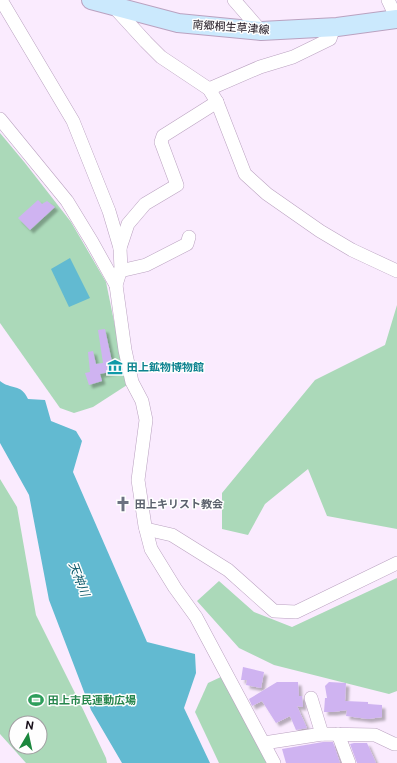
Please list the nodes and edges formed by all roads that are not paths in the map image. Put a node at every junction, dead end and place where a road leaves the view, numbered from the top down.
1 (2, 0) edge
2 (91, 0) edge
3 (234, 0) edge
4 (388, 0) edge
5 (114, 3) edge
6 (397, 19) edge
7 (334, 27) junction
8 (261, 31) junction
9 (209, 89) junction
10 (216, 102) junction
11 (0, 119) edge
12 (189, 237) dead end
13 (120, 248) junction
14 (120, 271) junction
15 (397, 271) edge
16 (116, 285) junction
17 (146, 530) junction
18 (397, 563) edge
19 (311, 698) dead end
20 (322, 734) junction
21 (338, 734) junction
22 (264, 744) junction
23 (397, 744) edge
24 (274, 763) edge
25 (349, 763) edge

1 - 13 street
2 - 5 main road, 南郷桐生草津線
3 - 8 street
4 - 6 street
5 - 8 main road, 南郷桐生草津線
5 - 9 street
6 - 7 main road, 南郷桐生草津線
7 - 8 main road, 南郷桐生草津線
7 - 9 street
9 - 10 street
10 - 13 street
10 - 15 street
11 - 16 street
12 - 14 street
13 - 14 street
14 - 16 street
16 - 17 street
17 - 18 street
17 - 22 street
19 - 20 street
20 - 21 street
20 - 22 street
21 - 23 street
21 - 25 street
22 - 24 street

